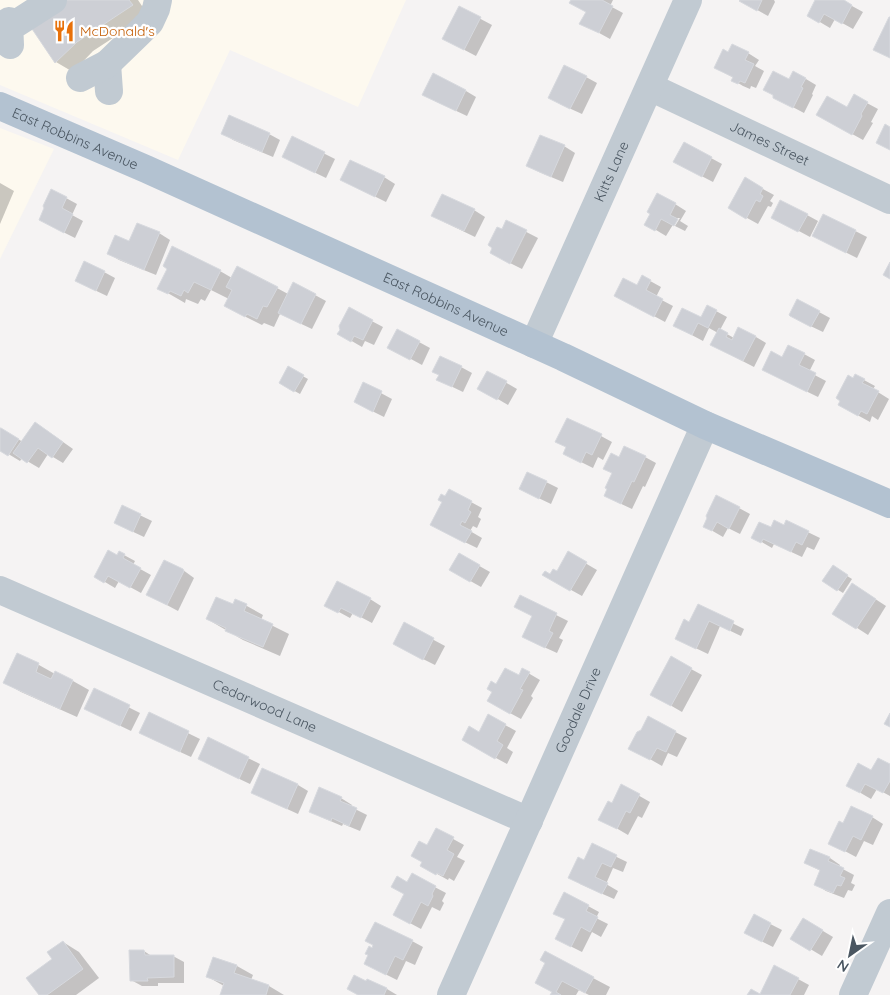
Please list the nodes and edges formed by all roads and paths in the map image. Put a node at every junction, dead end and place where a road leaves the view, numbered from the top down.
1 (53, 0) edge
2 (688, 0) edge
3 (156, 3) edge
4 (10, 33) dead end
5 (80, 78) dead end
6 (650, 87) junction
7 (0, 106) edge
8 (890, 200) edge
9 (534, 344) junction
10 (705, 425) junction
11 (890, 504) edge
12 (0, 590) edge
13 (529, 821) junction
14 (890, 913) edge
15 (451, 995) edge
16 (853, 995) edge

1 - 4 street
2 - 6 street, Kitts Lane
3 - 5 street
6 - 8 street, James Street
6 - 9 street, Kitts Lane
7 - 9 main road, East Robbins Avenue
9 - 10 main road, East Robbins Avenue
10 - 11 main road, East Robbins Avenue
10 - 13 street, Goodale Drive
12 - 13 street, Cedarwood Lane
13 - 15 street, Goodale Drive
14 - 16 street

